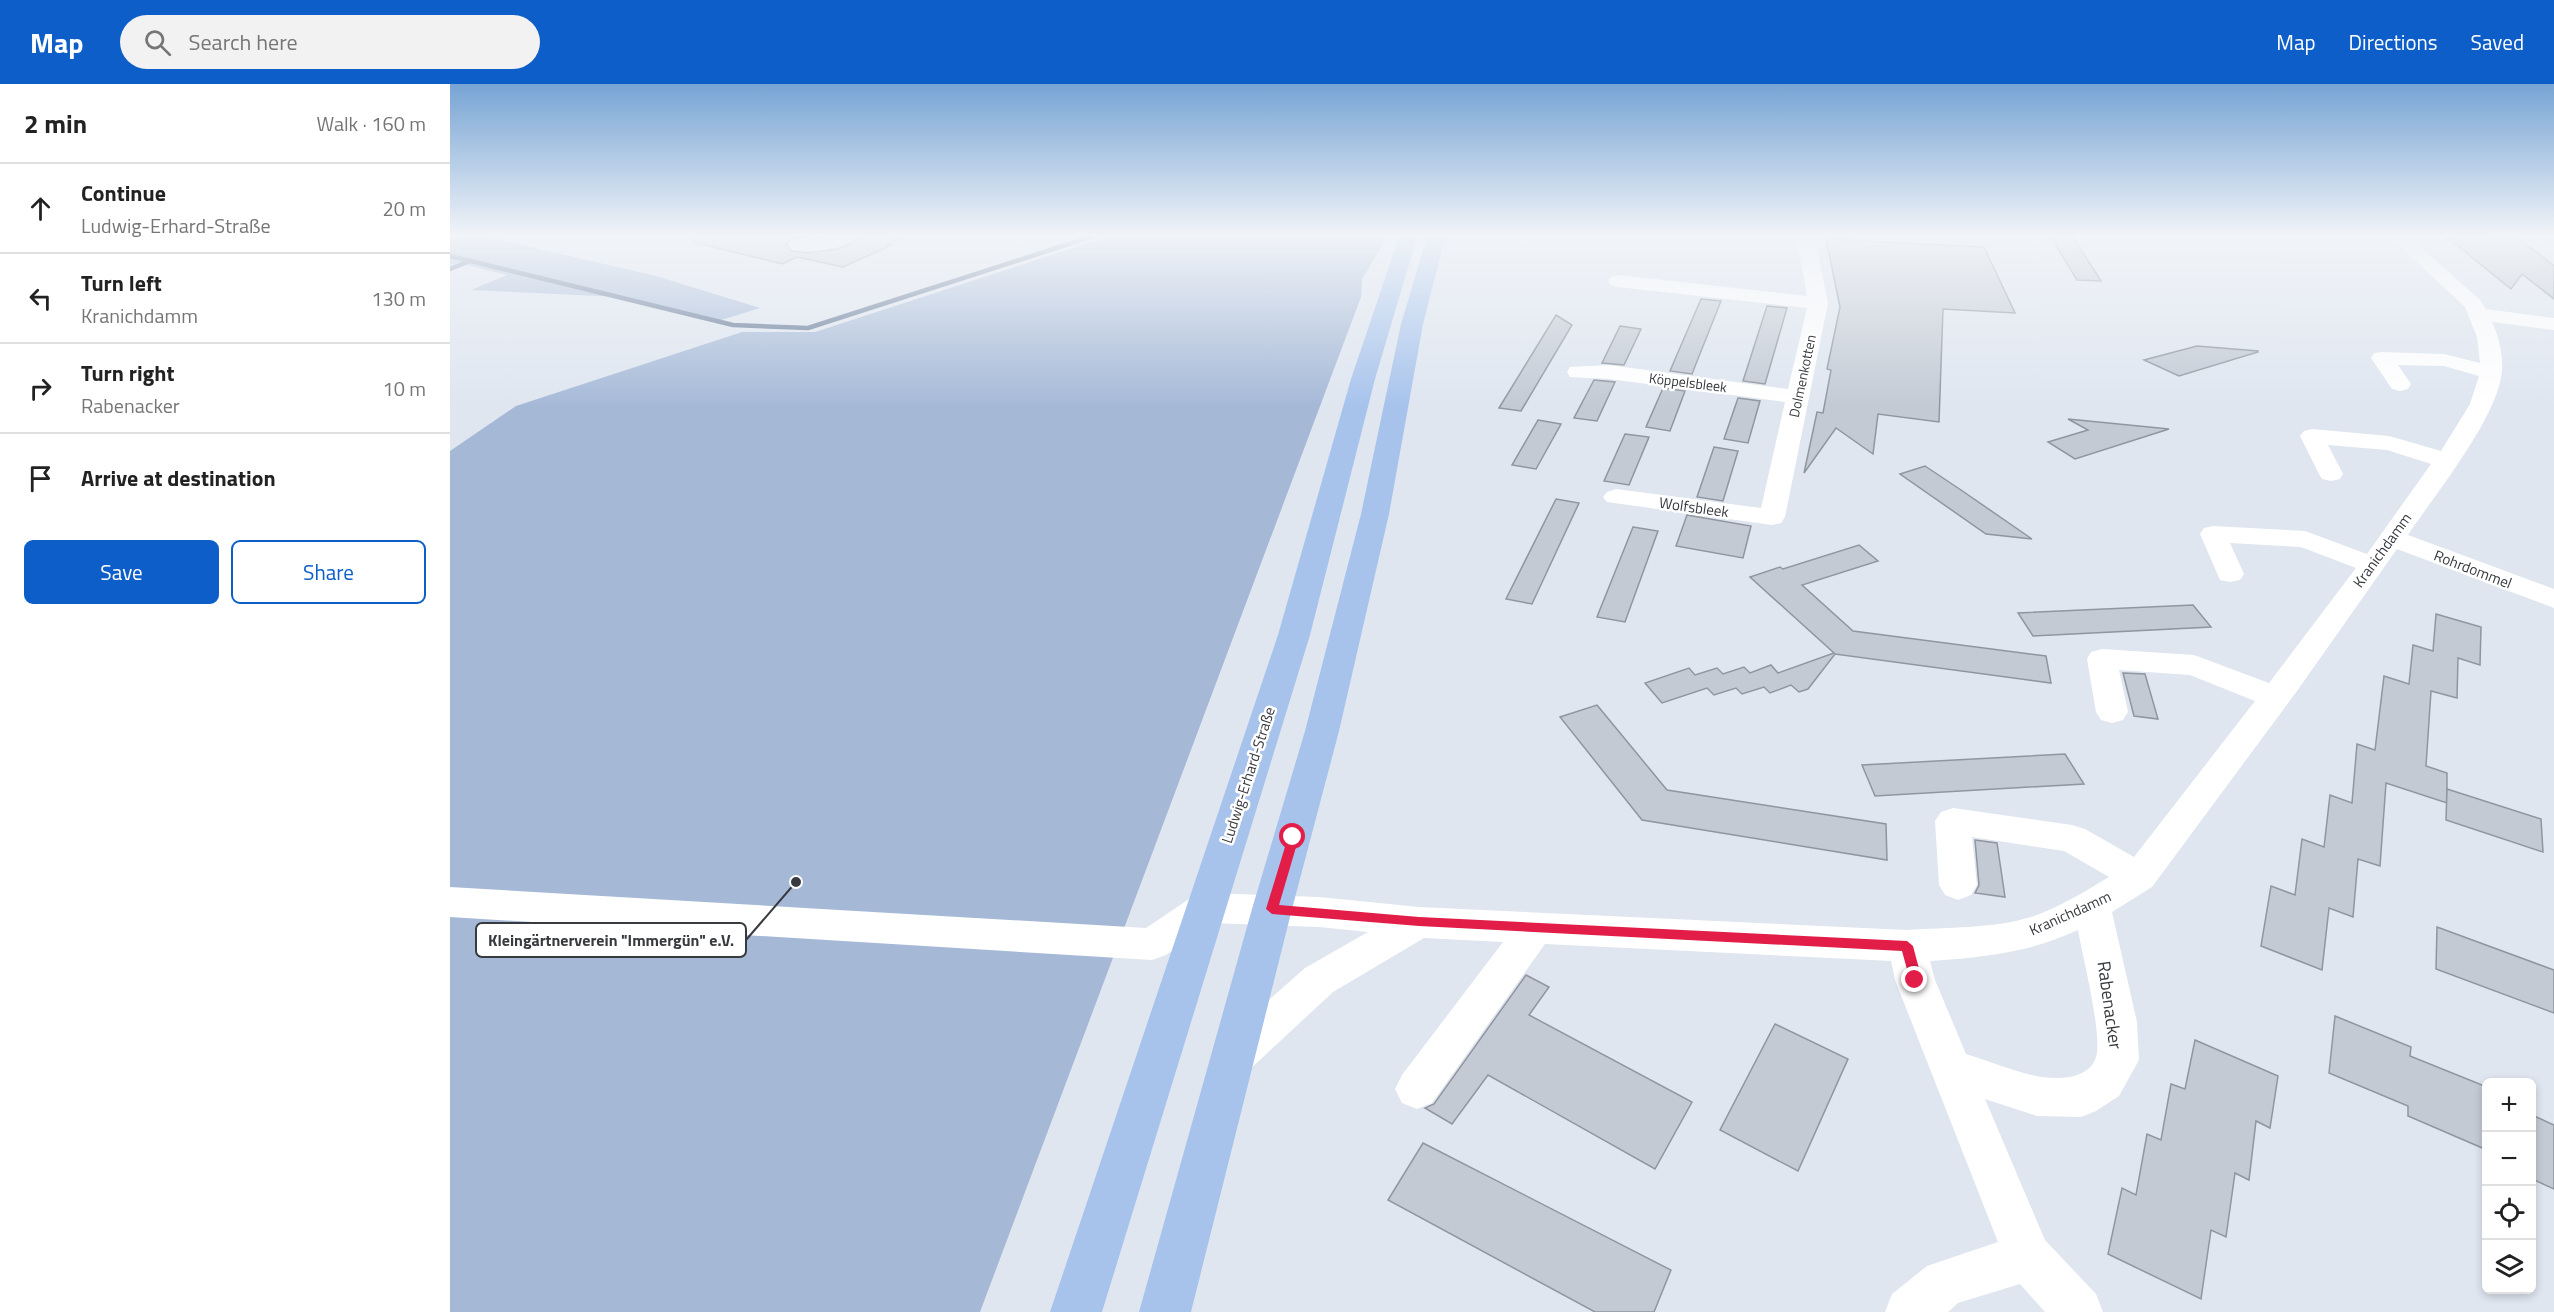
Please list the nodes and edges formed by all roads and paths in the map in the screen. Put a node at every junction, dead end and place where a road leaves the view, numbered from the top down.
1 (1391, 291) edge
2 (1421, 291) edge
3 (1712, 291) edge
4 (1816, 291) edge
5 (2459, 291) edge
6 (1818, 303) junction
7 (2480, 314) junction
8 (2554, 324) edge
9 (1578, 372) dead end
10 (2491, 372) junction
11 (2400, 384) dead end
12 (1797, 397) junction
13 (2445, 460) junction
14 (2331, 474) dead end
15 (1616, 497) dead end
16 (1772, 518) joint
17 (2392, 538) junction
18 (2372, 565) junction
19 (2230, 574) dead end
20 (2554, 599) edge
21 (2274, 697) junction
22 (2112, 712) dead end
23 (2139, 877) junction
24 (1958, 885) dead end
25 (450, 902) edge
26 (2092, 906) junction
27 (1205, 908) junction
28 (1272, 909) junction
29 (1419, 922) junction
30 (1535, 928) junction
31 (1907, 946) junction
32 (1234, 1057) junction
33 (1951, 1068) junction
34 (1417, 1089) dead end
35 (2028, 1257) junction
36 (1076, 1312) edge
37 (1164, 1312) edge
38 (1910, 1312) edge
39 (2078, 1312) edge

1 - 27 main road, Ludwig-Erhard-Straße
2 - 28 main road
3 - 6 street
4 - 6 street, Dolmenkotten
5 - 7 street, Kranichdamm
6 - 12 street, Dolmenkotten
7 - 8 street
7 - 10 street, Kranichdamm
9 - 12 street, Köppelsbleek
10 - 11 street
10 - 13 street, Kranichdamm
12 - 16 street, Dolmenkotten
13 - 14 street
13 - 17 street, Kranichdamm
15 - 16 street, Wolfsbleek
17 - 18 street, Kranichdamm
17 - 20 street, Rohrdommel
18 - 19 street
18 - 21 street, Kranichdamm
21 - 22 street
21 - 23 street, Kranichdamm
23 - 24 street
23 - 26 street, Kranichdamm
25 - 27 street
26 - 31 street, Kranichdamm
26 - 33 street, Rabenacker
27 - 28 street, Kranichdamm
27 - 36 main road, Ludwig-Erhard-Straße
28 - 29 street, Kranichdamm
28 - 32 main road
29 - 30 street, Kranichdamm
29 - 32 street
30 - 31 street, Kranichdamm
30 - 34 street
31 - 33 street
32 - 37 main road
33 - 35 street
35 - 38 street
35 - 39 street

